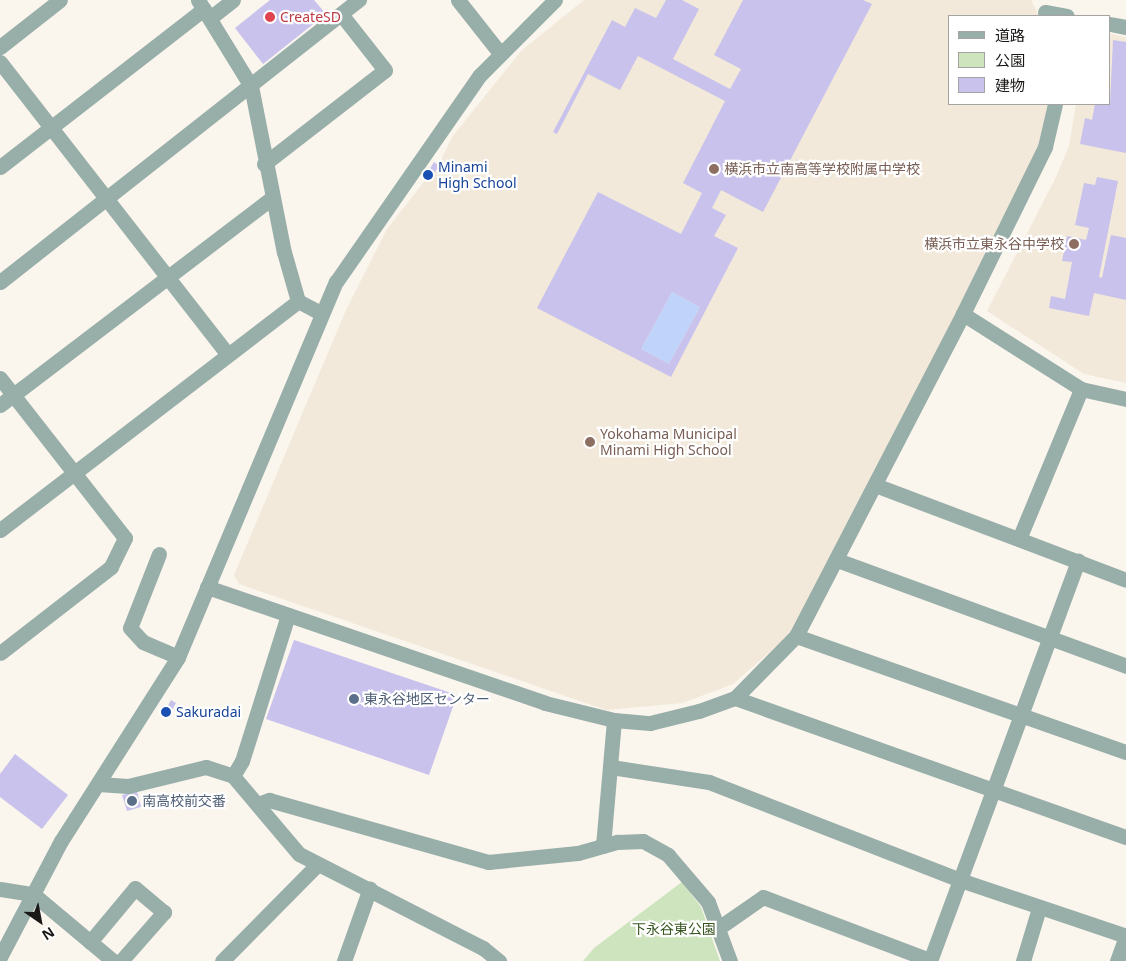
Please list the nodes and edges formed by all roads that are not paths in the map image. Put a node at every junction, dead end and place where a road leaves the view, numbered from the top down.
1 (60, 0) edge
2 (233, 0) edge
3 (358, 0) edge
4 (458, 0) edge
5 (555, 0) edge
6 (204, 9) edge
7 (1044, 10) edge
8 (341, 14) junction
9 (1062, 15) edge
10 (1111, 24) edge
11 (1126, 27) edge
12 (0, 47) edge
13 (499, 52) junction
14 (0, 62) edge
15 (251, 86) junction
16 (1054, 105) edge
17 (51, 127) junction
18 (264, 164) junction
19 (0, 167) edge
20 (272, 198) junction
21 (107, 199) junction
22 (168, 277) junction
23 (0, 282) edge
24 (298, 300) junction
25 (322, 314) junction
26 (963, 314) junction
27 (227, 354) junction
28 (0, 378) edge
29 (1081, 389) junction
30 (13, 395) junction
31 (1126, 399) edge
32 (0, 405) edge
33 (72, 471) junction
34 (875, 485) junction
35 (0, 530) edge
36 (1020, 539) junction
37 (158, 554) dead end
38 (837, 560) junction
39 (1078, 561) junction
40 (1126, 580) edge
41 (208, 587) junction
42 (288, 615) junction
43 (796, 636) junction
44 (1050, 638) junction
45 (0, 653) edge
46 (178, 657) junction
47 (1126, 666) edge
48 (735, 698) junction
49 (1021, 715) junction
50 (614, 720) junction
51 (1126, 752) edge
52 (611, 767) junction
53 (233, 776) junction
54 (98, 784) junction
55 (993, 790) junction
56 (258, 804) junction
57 (1126, 836) edge
58 (603, 846) junction
59 (318, 864) junction
60 (960, 880) junction
61 (370, 888) junction
62 (0, 889) edge
63 (33, 894) junction
64 (1039, 908) junction
65 (717, 929) junction
66 (1126, 936) edge
67 (90, 942) junction
68 (0, 957) edge
69 (113, 960) edge
70 (222, 961) edge
71 (344, 961) edge
72 (499, 961) edge
73 (730, 961) edge
74 (930, 961) edge
75 (1023, 961) edge
76 (1117, 961) edge

1 - 12 street
2 - 6 street
3 - 8 street
4 - 13 street
5 - 13 street
6 - 15 street
6 - 17 street
7 - 9 street
8 - 15 street
8 - 18 street
10 - 11 street
13 - 25 street
14 - 17 street
15 - 18 street
15 - 21 street
16 - 26 street
17 - 19 street
17 - 21 street
18 - 20 street
20 - 22 street
20 - 24 street
21 - 22 street
21 - 23 street
22 - 27 street
22 - 30 street
24 - 25 street
24 - 27 street
25 - 41 street
26 - 29 street
26 - 34 street
27 - 33 street
28 - 30 street
29 - 31 street
29 - 36 street
30 - 32 street
30 - 33 street
33 - 35 street
33 - 45 street
34 - 36 street
34 - 38 street
36 - 39 street
37 - 46 street
38 - 43 street
38 - 44 street
39 - 40 street
39 - 44 street
41 - 42 street
41 - 46 street
42 - 50 street
42 - 53 street
43 - 48 street
43 - 49 street
44 - 47 street
44 - 49 street
46 - 54 street
48 - 50 street
48 - 55 street
49 - 51 street
49 - 55 street
50 - 52 street
52 - 58 street
52 - 60 street
53 - 54 street
53 - 56 street
54 - 63 street
55 - 57 street
55 - 60 street
56 - 58 street
56 - 59 street
58 - 65 street
59 - 61 street
59 - 70 street
60 - 64 street
60 - 74 street
61 - 71 street
61 - 72 street
62 - 63 street
63 - 67 street
63 - 68 street
64 - 66 street
64 - 75 street
65 - 73 street
65 - 74 street
66 - 76 street
67 - 69 street
67 - 69 street

